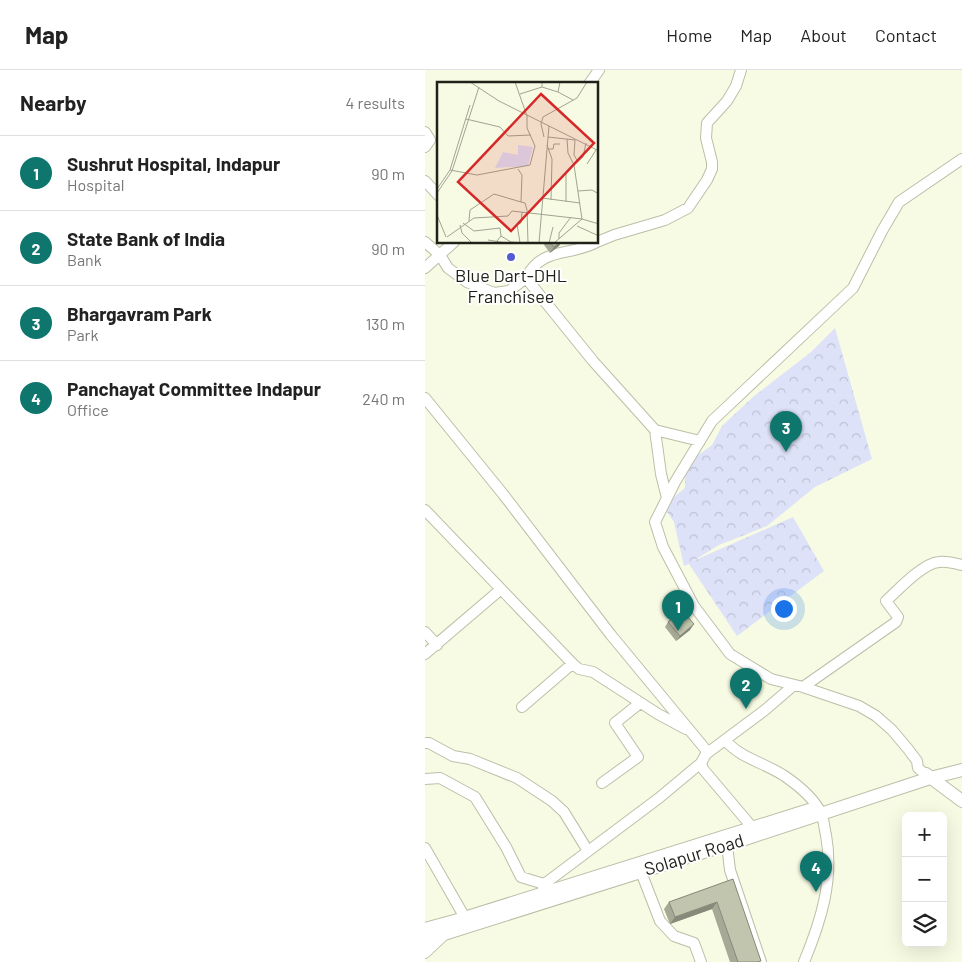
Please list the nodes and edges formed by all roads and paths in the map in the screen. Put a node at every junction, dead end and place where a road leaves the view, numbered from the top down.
1 (599, 70) edge
2 (741, 70) edge
3 (590, 82) edge
4 (425, 132) edge
5 (425, 147) edge
6 (962, 159) edge
7 (425, 180) edge
8 (437, 194) edge
9 (599, 241) edge
10 (425, 242) edge
11 (452, 244) edge
12 (593, 244) edge
13 (440, 255) junction
14 (425, 268) edge
15 (526, 278) junction
16 (426, 401) edge
17 (655, 430) junction
18 (700, 441) junction
19 (667, 498) junction
20 (425, 510) edge
21 (962, 565) edge
22 (500, 590) junction
23 (425, 632) edge
24 (437, 645) junction
25 (425, 654) edge
26 (572, 664) junction
27 (798, 686) junction
28 (640, 703) junction
29 (522, 707) dead end
30 (689, 730) junction
31 (725, 740) junction
32 (425, 743) edge
33 (703, 759) junction
34 (962, 762) edge
35 (962, 770) edge
36 (930, 775) junction
37 (425, 778) edge
38 (602, 783) dead end
39 (962, 792) edge
40 (962, 801) edge
41 (820, 811) junction
42 (752, 827) junction
43 (725, 841) junction
44 (425, 848) edge
45 (588, 852) junction
46 (639, 868) junction
47 (544, 888) junction
48 (467, 922) junction
49 (425, 929) edge
50 (444, 929) junction
51 (425, 940) edge
52 (425, 953) edge
53 (701, 962) edge
54 (761, 962) edge
55 (804, 962) edge

1 - 3 street
2 - 9 street
4 - 5 street
6 - 18 street
7 - 8 street
10 - 13 street
11 - 13 street
12 - 15 street
13 - 14 street
13 - 15 street
15 - 17 street
16 - 30 street
17 - 18 street
17 - 19 street
18 - 19 street
19 - 27 street
20 - 22 street
21 - 27 street
22 - 24 street
22 - 26 street
23 - 24 street
24 - 25 street
26 - 28 street
26 - 29 street
27 - 31 street
27 - 36 street
28 - 30 street
28 - 38 street
30 - 33 street
31 - 33 street
31 - 41 street
32 - 45 street
33 - 42 street
33 - 45 street
34 - 36 main road
35 - 36 main road, Solapur Road
36 - 39 main road
36 - 40 main road
36 - 41 main road, Solapur Road
37 - 47 street
41 - 42 main road
41 - 43 main road, Solapur Road
41 - 55 street
42 - 43 main road
43 - 46 main road, Solapur Road
43 - 54 street
44 - 48 street
45 - 47 street
46 - 47 main road
46 - 48 main road, Solapur Road
46 - 53 street
47 - 48 main road
48 - 50 main road, Solapur Road
49 - 50 main road
50 - 51 main road, Solapur Road
50 - 52 street

